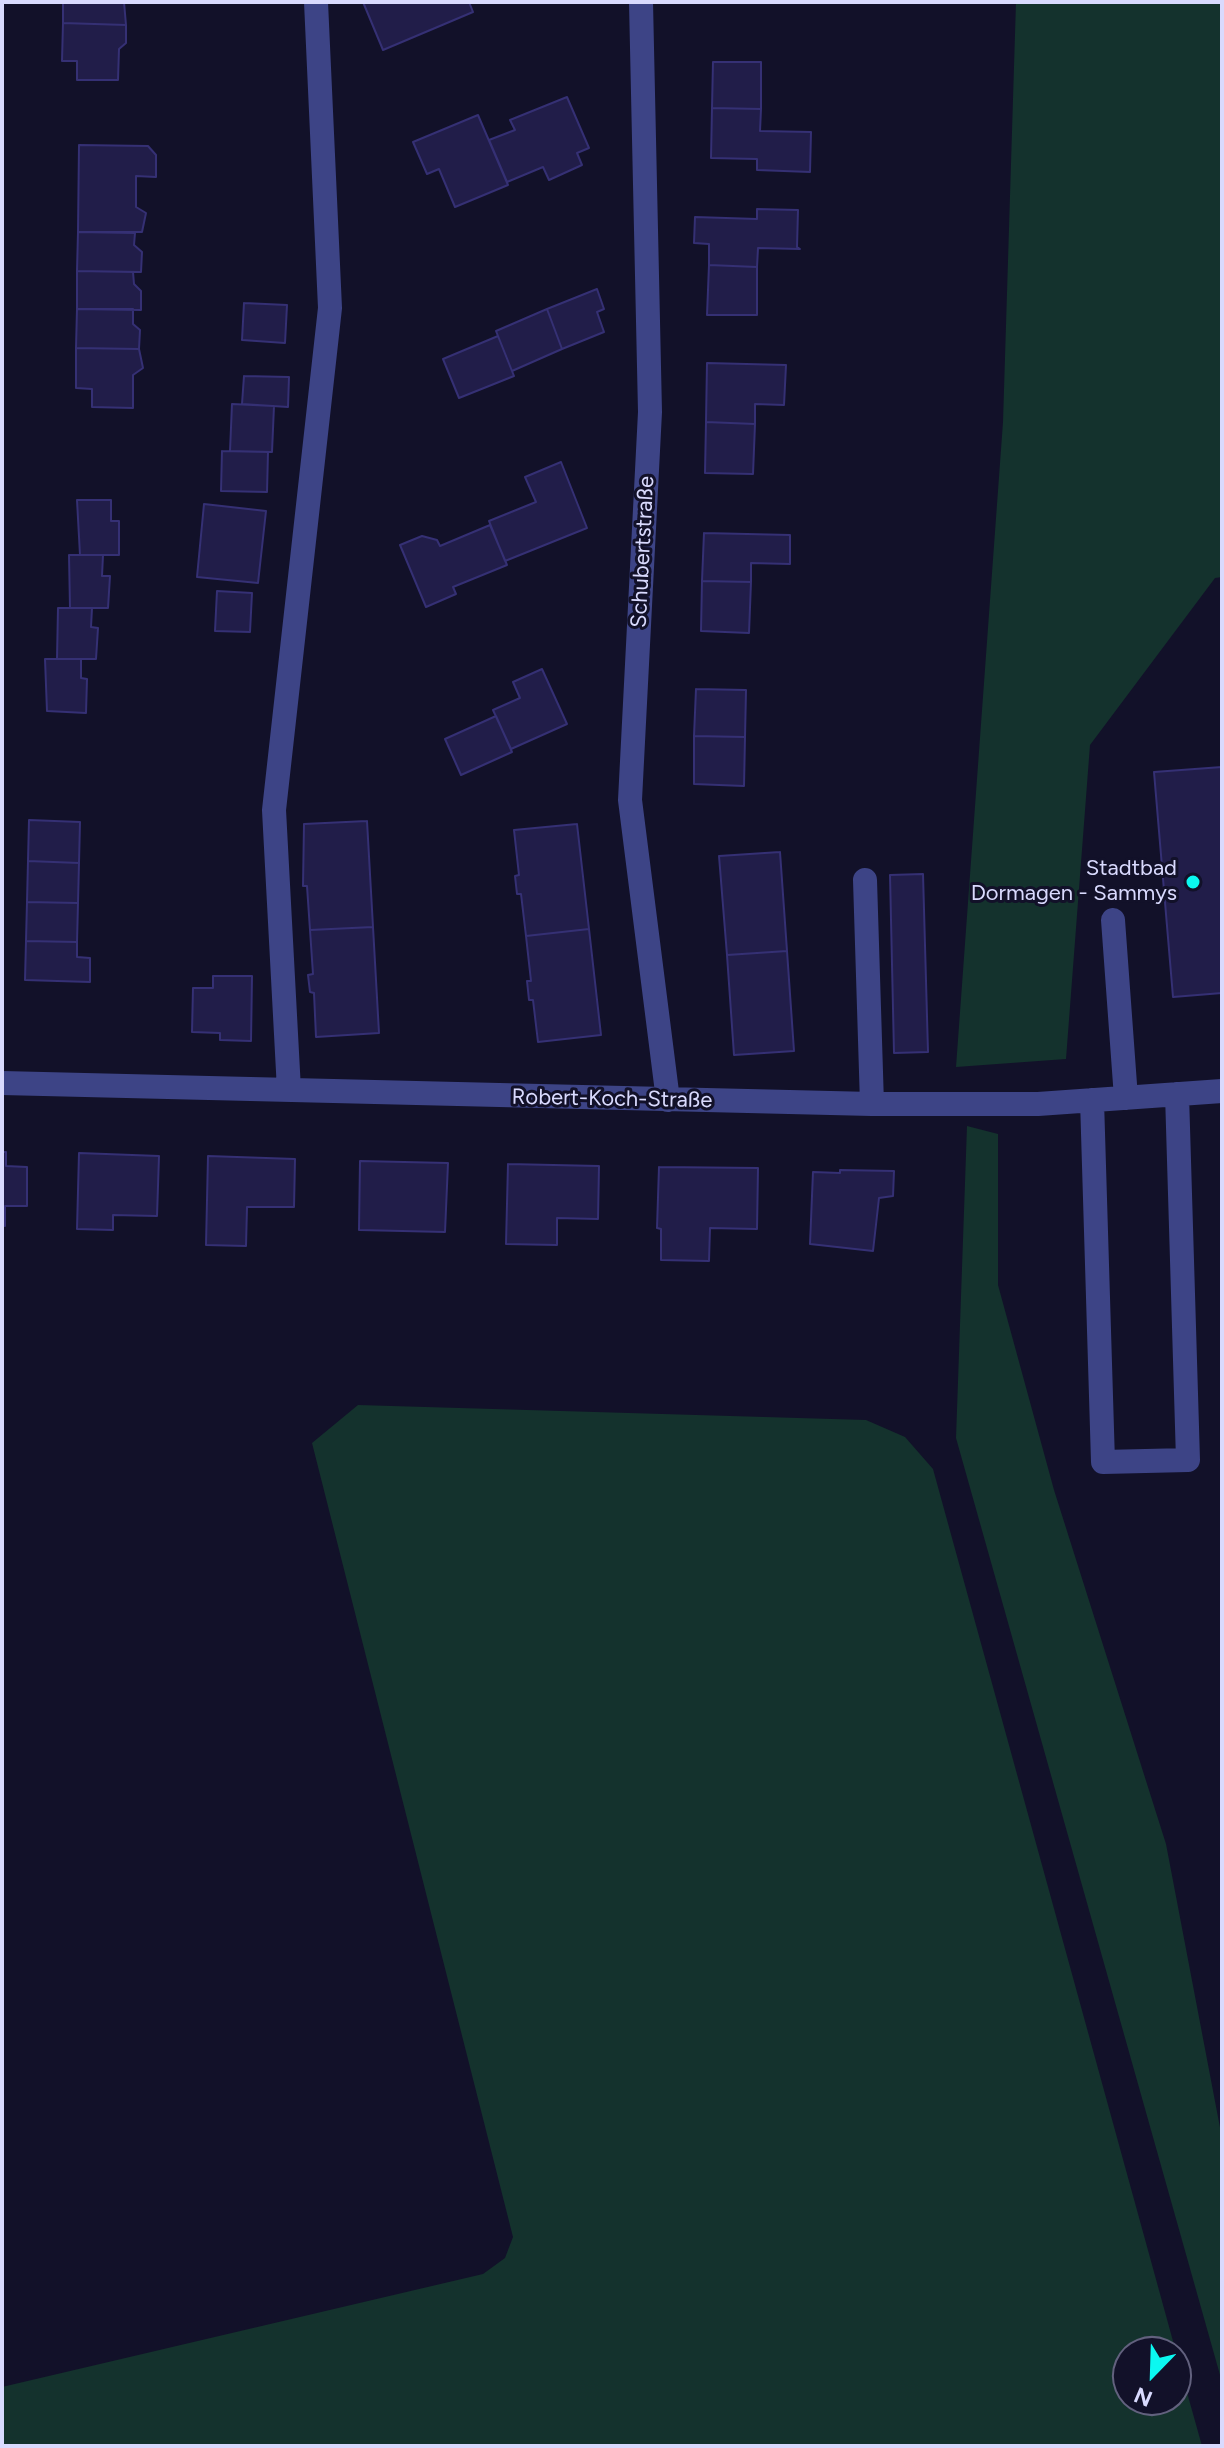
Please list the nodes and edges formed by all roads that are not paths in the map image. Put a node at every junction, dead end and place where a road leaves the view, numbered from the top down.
1 (316, 2) edge
2 (641, 2) edge
3 (865, 880) dead end
4 (1113, 920) dead end
5 (2, 1083) edge
6 (289, 1090) junction
7 (1222, 1091) edge
8 (1177, 1094) junction
9 (1126, 1098) junction
10 (668, 1100) junction
11 (1092, 1100) junction
12 (872, 1104) junction

1 - 6 street
2 - 10 street, Schubertstraße
3 - 12 street
4 - 9 street
5 - 6 street, Robert-Koch-Straße
6 - 10 street, Robert-Koch-Straße
7 - 8 street, Robert-Koch-Straße
8 - 9 street, Robert-Koch-Straße
8 - 11 street
9 - 11 street, Robert-Koch-Straße
10 - 12 street, Robert-Koch-Straße
11 - 12 street, Robert-Koch-Straße

